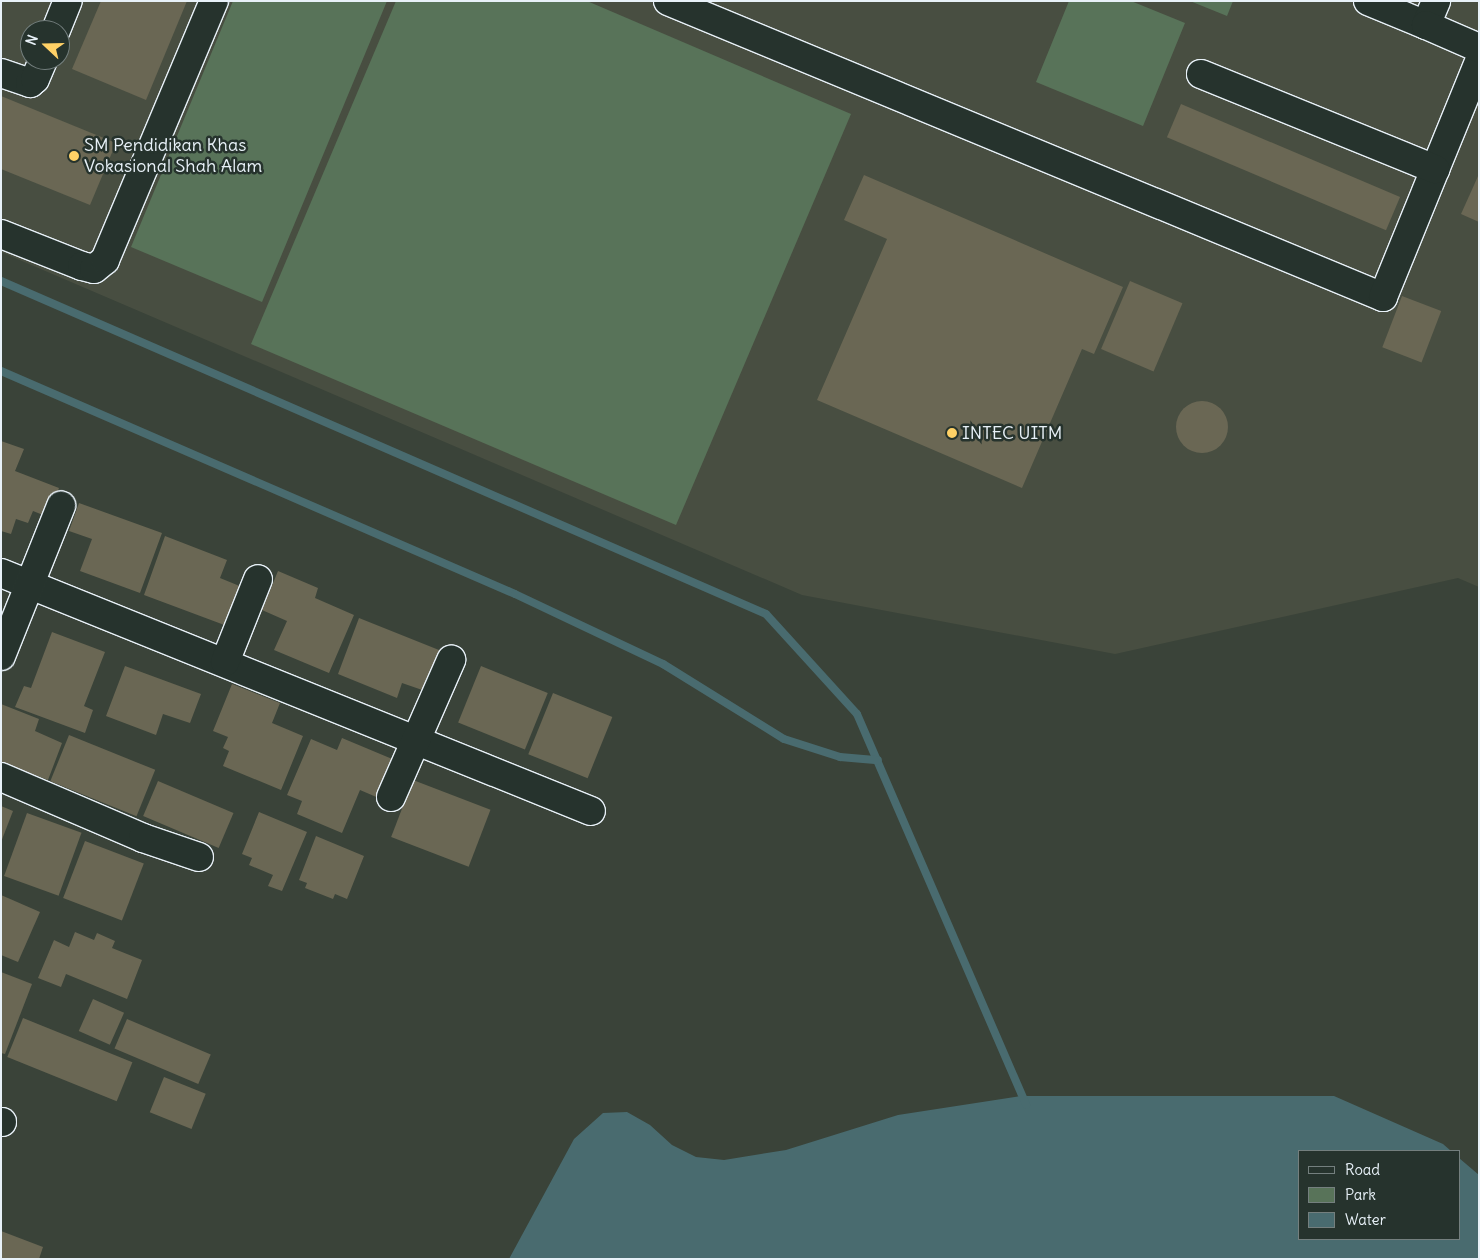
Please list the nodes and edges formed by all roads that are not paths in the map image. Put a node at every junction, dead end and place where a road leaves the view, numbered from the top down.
1 (68, 1) edge
2 (214, 1) edge
3 (668, 1) edge
4 (1368, 1) edge
5 (1431, 13) edge
6 (60, 20) edge
7 (1479, 48) edge
8 (1479, 62) edge
9 (39, 70) edge
10 (1, 73) edge
11 (1201, 74) dead end
12 (1435, 168) junction
13 (1, 234) edge
14 (61, 506) dead end
15 (1, 573) edge
16 (258, 579) dead end
17 (29, 584) junction
18 (1, 656) edge
19 (451, 660) dead end
20 (225, 662) junction
21 (417, 739) junction
22 (1, 777) edge
23 (392, 797) dead end
24 (591, 811) dead end
25 (199, 857) dead end

1 - 6 street
2 - 13 street
3 - 12 street
4 - 5 street
5 - 7 street
8 - 12 street
9 - 10 street
11 - 12 street
14 - 17 street
15 - 17 street
16 - 20 street
17 - 18 street
17 - 20 street
19 - 21 street
20 - 21 street
21 - 23 street
21 - 24 street
22 - 25 street

